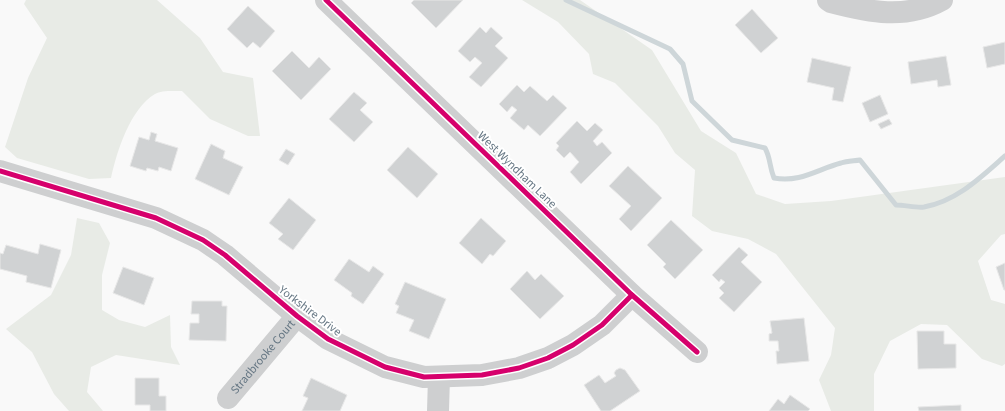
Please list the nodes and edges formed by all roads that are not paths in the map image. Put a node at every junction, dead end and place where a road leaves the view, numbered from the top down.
1 (326, 0) edge
2 (828, 0) edge
3 (942, 0) edge
4 (0, 171) edge
5 (632, 295) junction
6 (297, 316) junction
7 (697, 352) dead end
8 (439, 377) junction
9 (228, 398) dead end
10 (438, 411) edge

1 - 5 street, West Wyndham Lane
2 - 3 street
4 - 6 street, Yorkshire Drive
5 - 7 street, West Wyndham Lane
5 - 8 street, Yorkshire Drive
6 - 8 street, Yorkshire Drive
6 - 9 street, Stradbrooke Court
8 - 10 street

